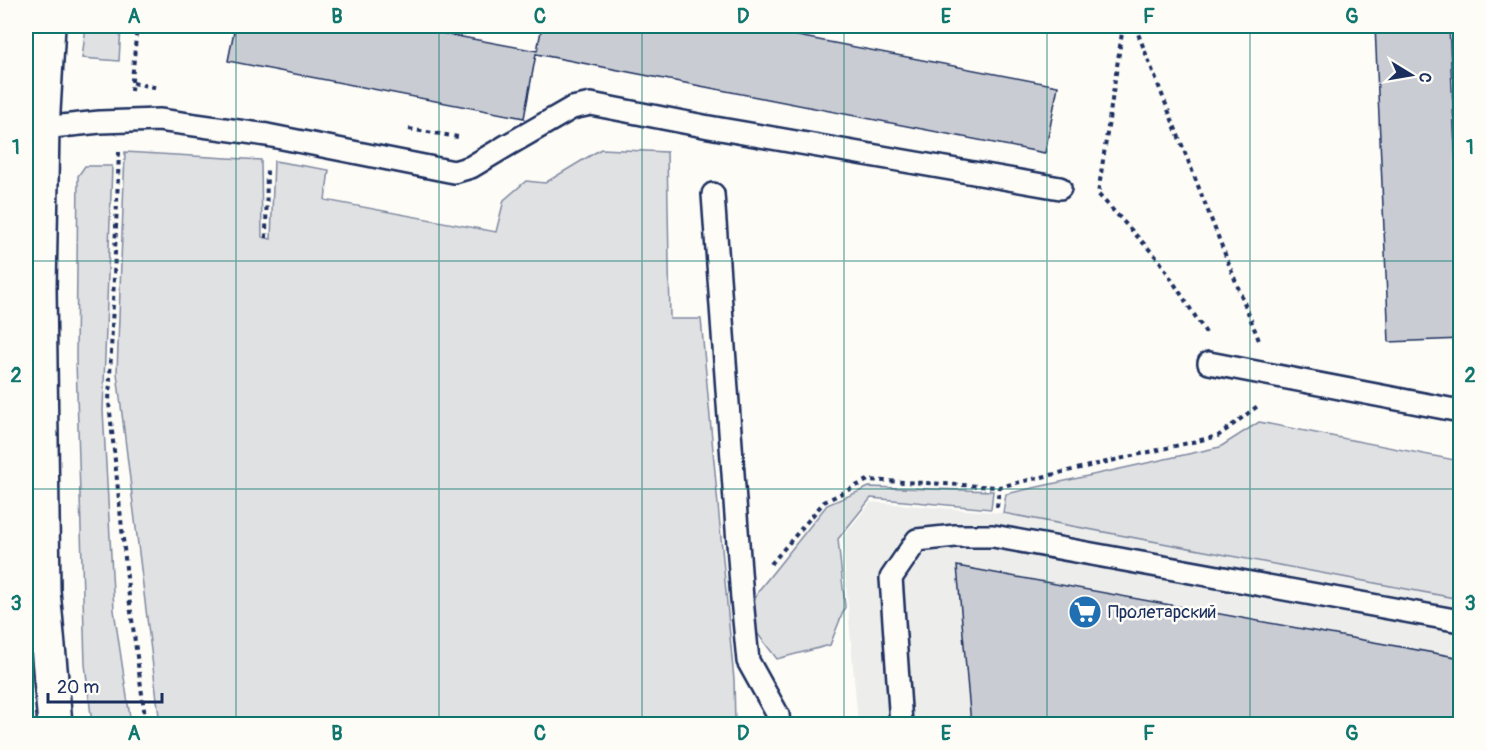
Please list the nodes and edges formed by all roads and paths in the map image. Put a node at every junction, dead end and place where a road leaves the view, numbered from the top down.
1 (48, 26) edge
2 (137, 26) edge
3 (1123, 26) edge
4 (1135, 26) edge
5 (1453, 99) dead end
6 (1461, 99) edge
7 (125, 122) junction
8 (34, 128) edge
9 (267, 135) junction
10 (1060, 188) dead end
11 (713, 194) dead end
12 (33, 222) edge
13 (266, 238) dead end
14 (1260, 344) dead end
15 (1218, 364) joint
16 (1293, 379) junction
17 (1461, 411) edge
18 (742, 599) junction
19 (1461, 621) edge
20 (55, 724) edge
21 (146, 724) edge
22 (779, 724) edge
23 (901, 724) edge

1 - 8 main road
2 - 7 path
3 - 15 path
4 - 14 path
5 - 6 path
7 - 8 lane
7 - 9 lane
7 - 21 path
8 - 12 main road
9 - 10 lane
9 - 13 path
11 - 18 lane
12 - 20 main road
15 - 16 lane
16 - 17 lane
16 - 18 path
18 - 22 lane
19 - 23 lane

